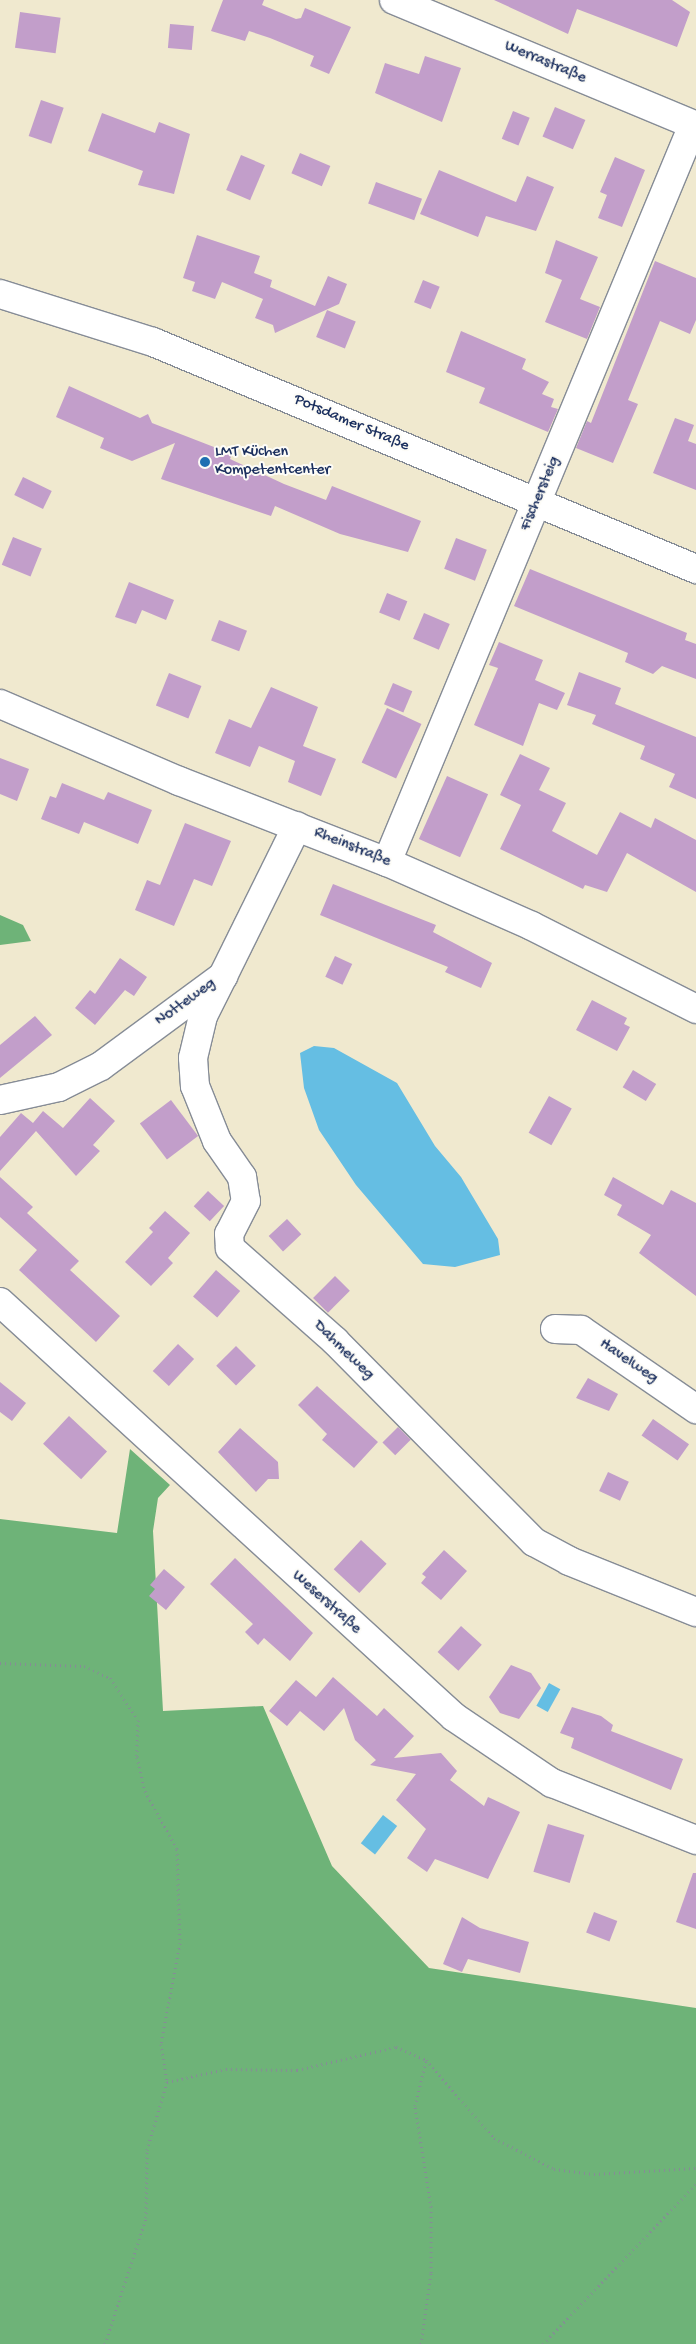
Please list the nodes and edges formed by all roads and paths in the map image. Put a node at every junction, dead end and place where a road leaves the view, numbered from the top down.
1 (394, 0) edge
2 (694, 126) edge
3 (0, 294) edge
4 (538, 502) junction
5 (696, 569) edge
6 (0, 704) edge
7 (297, 826) junction
8 (387, 862) junction
9 (223, 976) junction
10 (696, 1009) edge
11 (0, 1100) edge
12 (0, 1302) edge
13 (555, 1329) dead end
14 (696, 1408) edge
15 (696, 1612) edge
16 (0, 1663) edge
17 (696, 1840) edge
18 (426, 2060) junction
19 (166, 2082) junction
20 (696, 2168) edge
21 (696, 2184) edge
22 (105, 2344) edge
23 (421, 2344) edge
24 (542, 2344) edge

1 - 2 street, Werrastraße
2 - 4 street, Fischersteig
3 - 4 street, Potsdamer Straße
4 - 5 street, Potsdamer Straße
4 - 8 street, Fischersteig
6 - 7 street, Rheinstraße
7 - 8 street, Rheinstraße
7 - 9 street, Notteweg
8 - 10 street, Rheinstraße
9 - 11 street, Notteweg
9 - 15 street, Dahmeweg
12 - 17 street, Weserstraße
13 - 14 street, Havelweg
16 - 19 path
18 - 19 path
18 - 20 path
18 - 23 path
19 - 22 path
21 - 24 path

